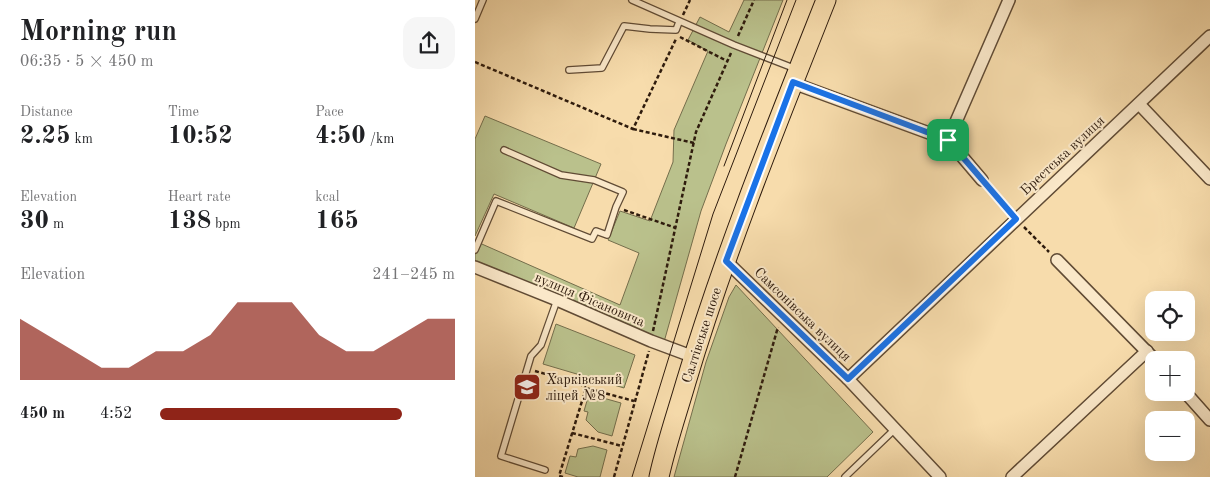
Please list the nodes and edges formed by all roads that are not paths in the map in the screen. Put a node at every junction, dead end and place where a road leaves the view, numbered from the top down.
1 (483, 0) edge
2 (632, 0) edge
3 (826, 0) edge
4 (1009, 0) edge
5 (475, 19) edge
6 (679, 22) junction
7 (1210, 36) edge
8 (569, 70) dead end
9 (796, 76) junction
10 (1139, 104) junction
11 (948, 140) junction
12 (504, 150) dead end
13 (1210, 179) edge
14 (983, 180) road end
15 (475, 250) edge
16 (1057, 260) road end
17 (726, 261) junction
18 (475, 267) edge
19 (557, 300) junction
20 (1146, 351) edge
21 (694, 357) junction
22 (1145, 361) edge
23 (848, 379) junction
24 (1193, 401) edge
25 (1210, 420) edge
26 (895, 429) junction
27 (545, 470) dead end
28 (659, 477) edge
29 (845, 477) edge
30 (940, 477) edge
31 (1012, 477) edge

1 - 5 lane
2 - 6 lane
3 - 9 main road, Салтівське шосе
4 - 11 street
6 - 8 lane
6 - 9 lane
7 - 10 street, Брестська вулиця
9 - 11 street
9 - 17 main road, Салтівське шосе
10 - 13 street
10 - 23 street, Брестська вулиця
11 - 14 street
12 - 15 lane
16 - 20 street
17 - 21 main road, Салтівське шосе
17 - 23 street, Самсонівська вулиця
18 - 19 street, вулиця Фісановича
19 - 21 street, вулиця Фісановича
19 - 27 lane
21 - 28 main road, Салтівське шосе
22 - 31 street
23 - 26 street, Самсонівська вулиця
24 - 25 street
26 - 29 lane
26 - 30 street, Самсонівська вулиця

